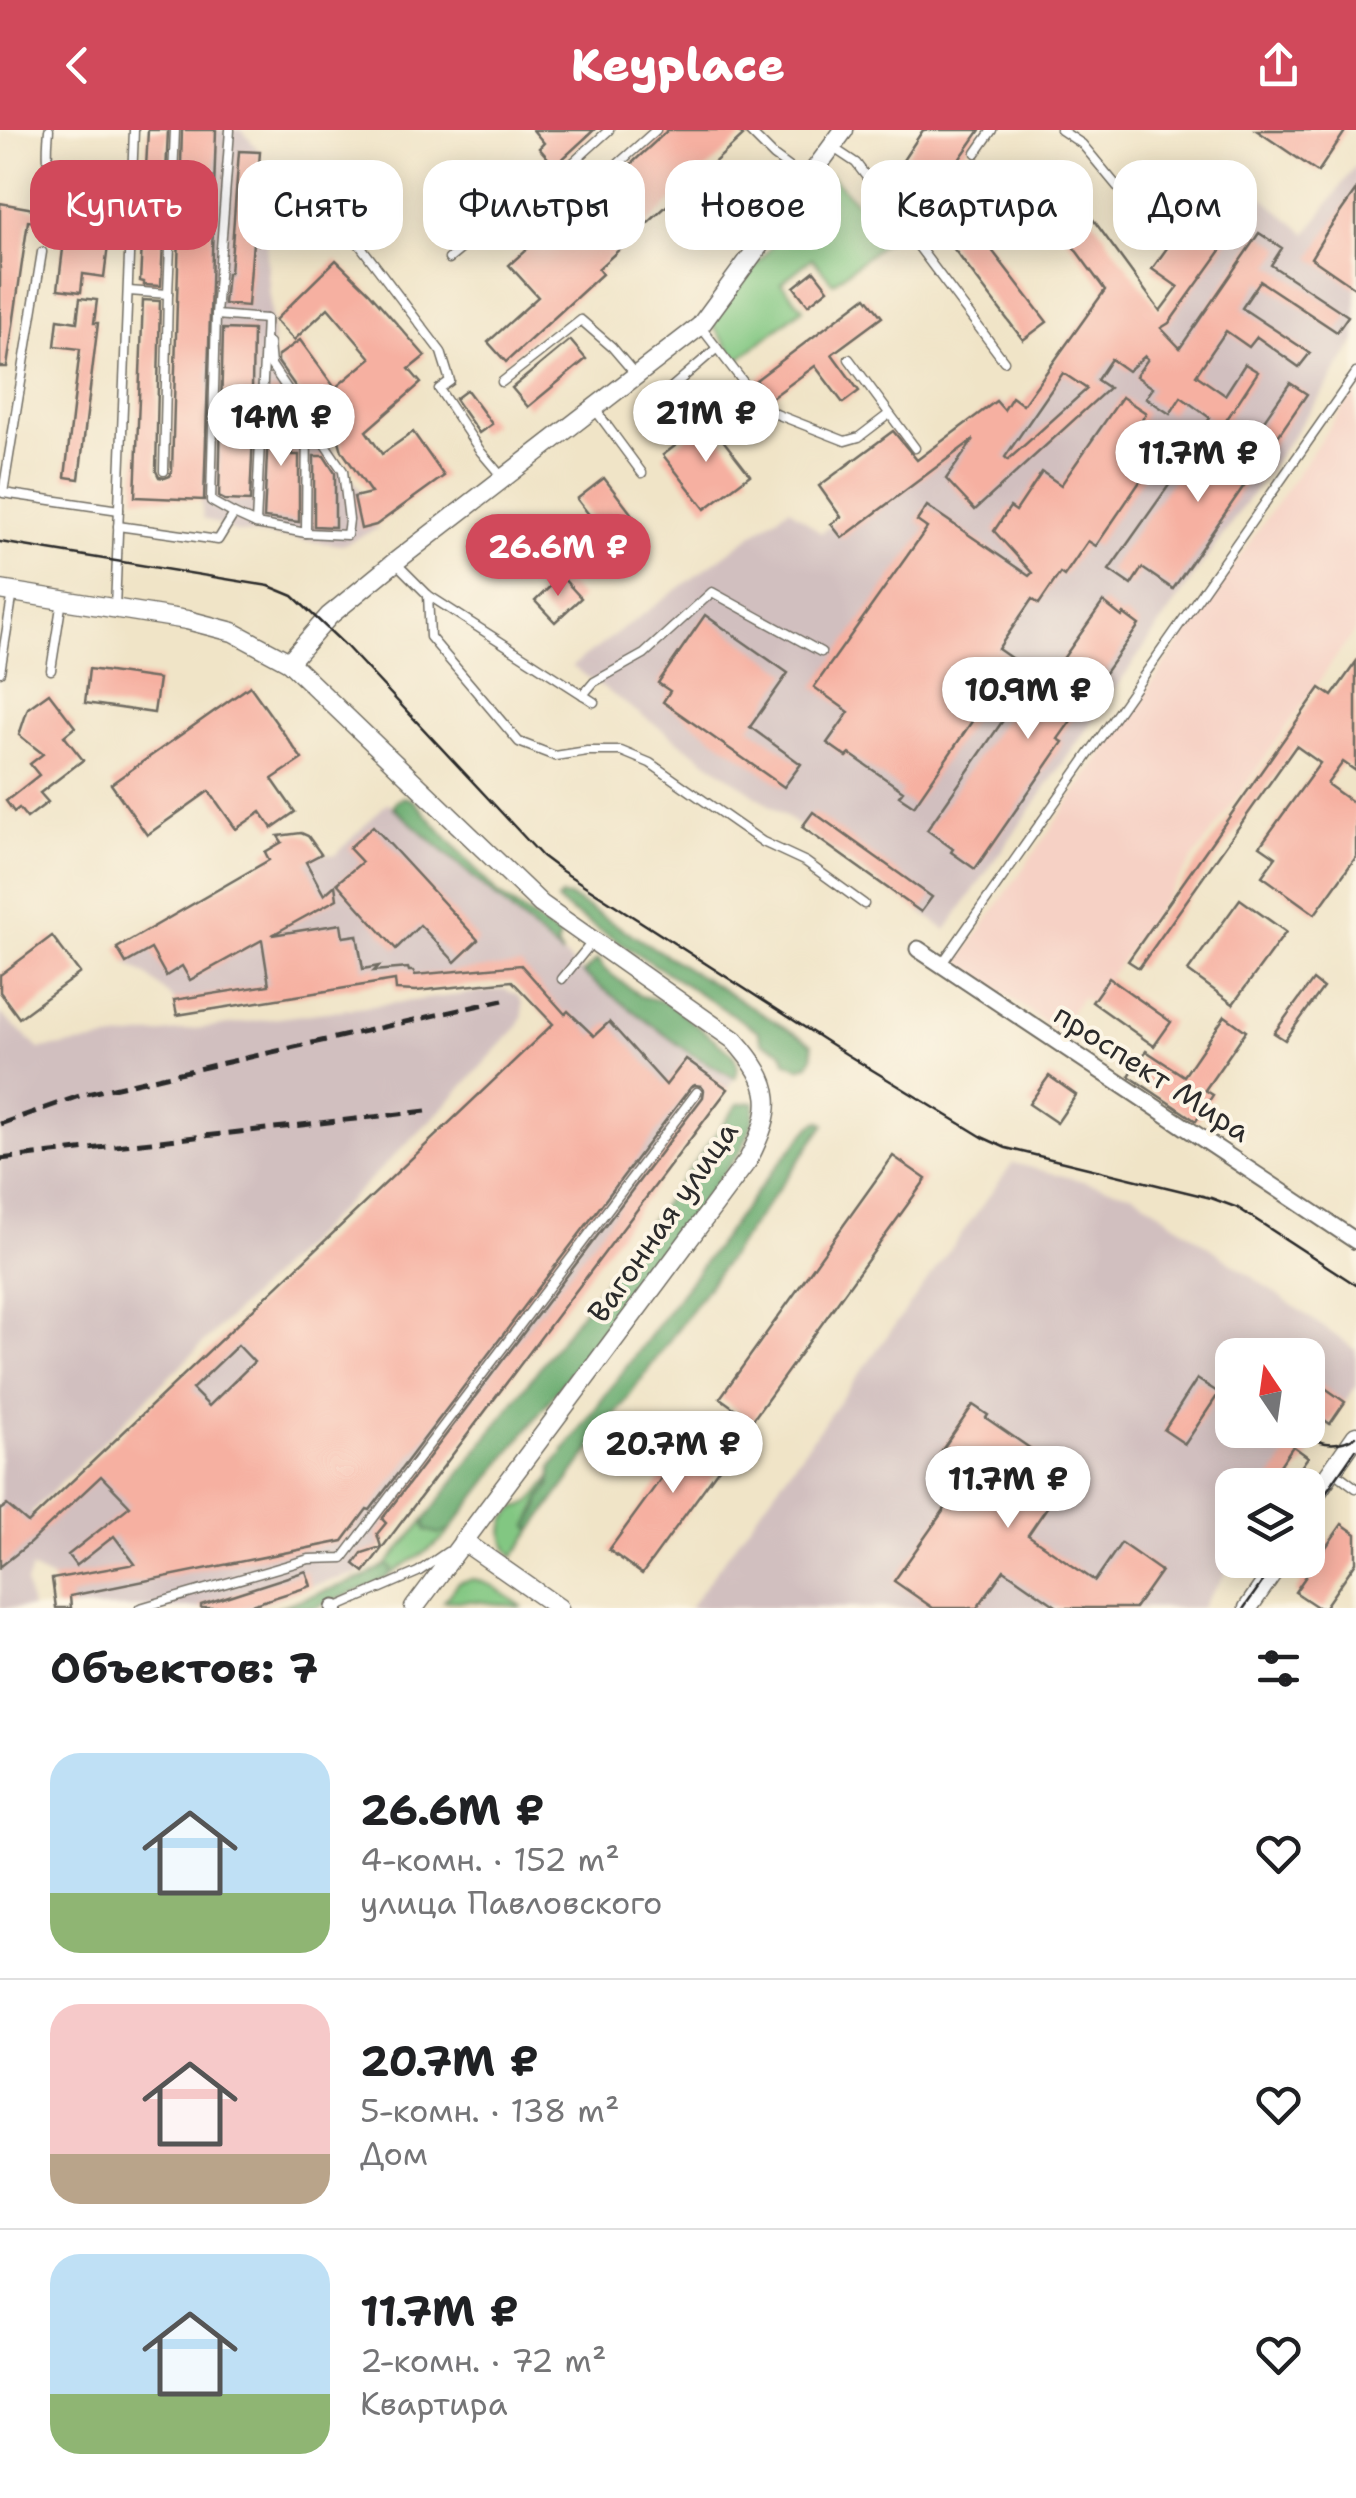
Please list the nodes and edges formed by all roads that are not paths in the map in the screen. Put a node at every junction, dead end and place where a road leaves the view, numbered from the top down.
1 (49, 130) edge
2 (134, 130) edge
3 (175, 130) edge
4 (230, 130) edge
5 (609, 130) edge
6 (656, 130) edge
7 (748, 130) edge
8 (844, 130) edge
9 (992, 130) edge
10 (1060, 130) edge
11 (832, 148) junction
12 (976, 153) dead end
13 (49, 160) edge
14 (133, 160) edge
15 (576, 160) edge
16 (779, 160) edge
17 (824, 160) edge
18 (1113, 181) edge
19 (130, 250) edge
20 (363, 250) edge
21 (757, 250) edge
22 (42, 252) dead end
23 (449, 260) dead end
24 (129, 291) junction
25 (168, 294) junction
26 (216, 315) junction
27 (266, 319) junction
28 (700, 326) junction
29 (717, 348) junction
30 (849, 359) dead end
31 (1004, 360) dead end
32 (1356, 374) edge
33 (636, 375) junction
34 (502, 382) dead end
35 (657, 400) dead end
36 (594, 408) junction
37 (889, 414) junction
38 (307, 420) junction
39 (914, 448) dead end
40 (164, 471) dead end
41 (642, 474) dead end
42 (503, 478) junction
43 (119, 510) junction
44 (234, 514) junction
45 (256, 524) junction
46 (118, 526) junction
47 (306, 533) junction
48 (395, 562) junction
49 (6, 591) edge
50 (428, 595) junction
51 (62, 600) junction
52 (114, 608) junction
53 (821, 652) dead end
54 (290, 662) junction
55 (51, 670) dead end
56 (0, 672) edge
57 (583, 694) junction
58 (594, 702) dead end
59 (864, 904) dead end
60 (593, 941) junction
61 (918, 950) dead end
62 (941, 966) junction
63 (562, 979) dead end
64 (696, 1092) dead end
65 (1356, 1241) edge
66 (1356, 1436) edge
67 (1356, 1455) edge
68 (1343, 1478) edge
69 (1325, 1501) edge
70 (463, 1541) junction
71 (1257, 1578) edge
72 (1269, 1578) edge
73 (140, 1608) edge
74 (334, 1608) edge
75 (414, 1608) edge
76 (559, 1608) edge
77 (1236, 1608) edge
78 (1248, 1608) edge

1 - 13 lane
2 - 14 lane
3 - 25 lane
4 - 26 lane
5 - 15 lane
6 - 23 lane
7 - 16 lane
8 - 11 street
9 - 12 lane
10 - 18 lane
11 - 17 street
11 - 31 lane
19 - 24 lane
20 - 42 lane
21 - 28 street
22 - 43 lane
24 - 25 lane
24 - 43 lane
25 - 40 lane
26 - 27 lane
26 - 44 lane
27 - 38 lane
27 - 45 lane
28 - 29 lane
28 - 33 street
29 - 35 lane
29 - 37 lane
30 - 37 lane
32 - 62 lane
33 - 34 lane
33 - 36 street
36 - 41 lane
36 - 42 street
37 - 39 lane
38 - 47 lane
38 - 47 lane
42 - 48 street
43 - 46 lane
44 - 45 lane
44 - 46 lane
45 - 47 lane
46 - 52 lane
48 - 50 lane
48 - 54 street
49 - 51 street, Вагонная улица
49 - 56 lane
50 - 57 lane
50 - 59 lane
51 - 52 street, Вагонная улица
51 - 55 lane
52 - 54 street, Вагонная улица
53 - 57 lane
54 - 60 street, Вагонная улица
57 - 58 lane
60 - 63 lane
60 - 70 street, Вагонная улица
61 - 62 street, проспект Мира
62 - 65 street, проспект Мира
64 - 73 lane
66 - 68 street
67 - 68 street
68 - 69 street
70 - 74 lane
70 - 75 street, Вагонная улица
70 - 76 street
71 - 77 street
72 - 78 street

